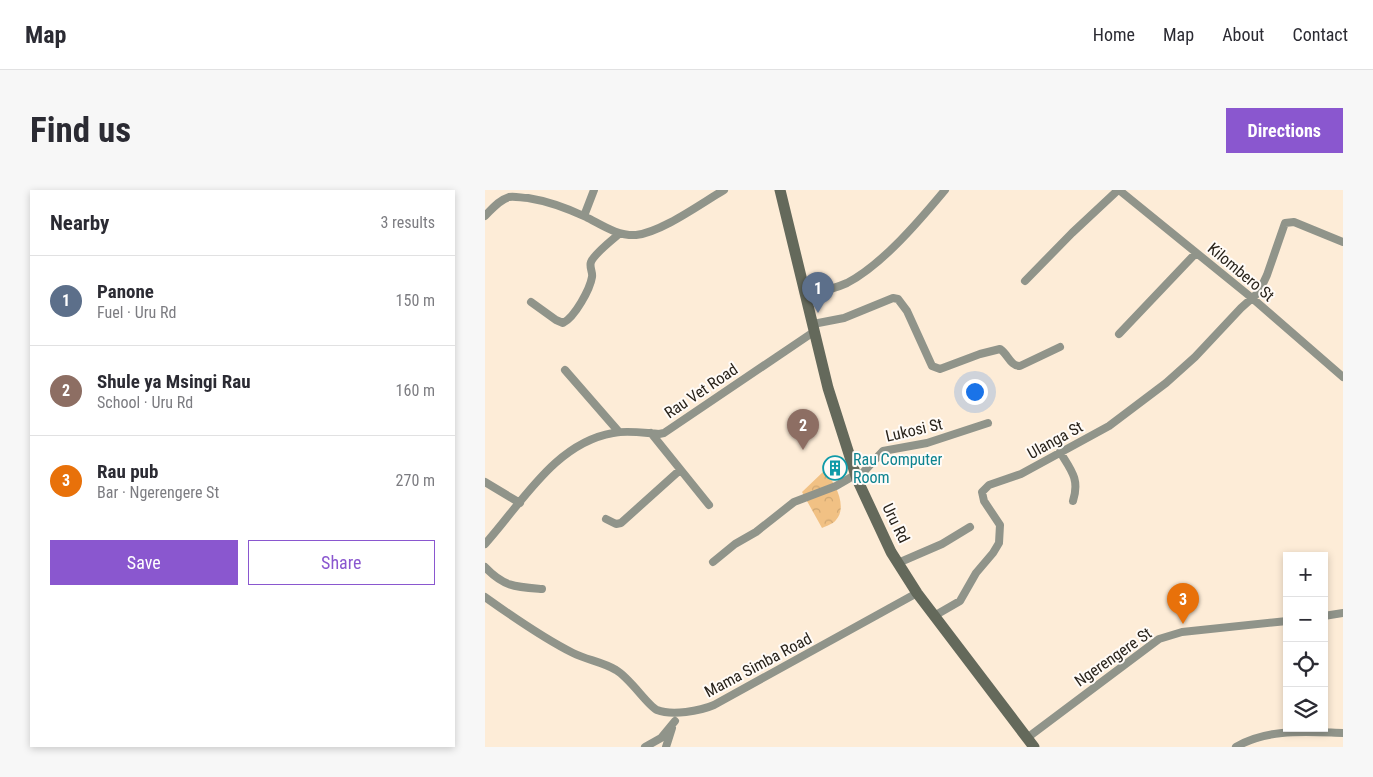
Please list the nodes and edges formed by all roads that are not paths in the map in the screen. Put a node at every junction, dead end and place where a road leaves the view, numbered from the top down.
1 (594, 190) edge
2 (723, 190) edge
3 (780, 190) edge
4 (945, 190) edge
5 (1118, 190) edge
6 (511, 194) edge
7 (485, 216) edge
8 (584, 216) junction
9 (619, 234) junction
10 (1343, 242) edge
11 (1196, 253) junction
12 (1025, 281) dead end
13 (806, 295) junction
14 (1252, 298) junction
15 (531, 302) dead end
16 (814, 328) junction
17 (1119, 334) dead end
18 (1061, 346) dead end
19 (565, 370) dead end
20 (1343, 377) edge
21 (988, 423) dead end
22 (619, 432) junction
23 (651, 433) junction
24 (1061, 452) junction
25 (680, 470) junction
26 (856, 477) junction
27 (485, 482) edge
28 (1073, 501) dead end
29 (519, 504) junction
30 (709, 505) dead end
31 (606, 519) dead end
32 (970, 527) dead end
33 (485, 544) edge
34 (713, 562) dead end
35 (898, 563) junction
36 (485, 567) edge
37 (542, 589) dead end
38 (917, 593) junction
39 (485, 598) edge
40 (1343, 614) edge
41 (934, 616) junction
42 (1328, 616) edge
43 (1283, 622) edge
44 (678, 712) junction
45 (675, 721) junction
46 (1343, 733) edge
47 (1030, 742) edge
48 (645, 747) edge
49 (666, 747) edge
50 (1236, 747) edge

1 - 8 street
2 - 9 street
3 - 13 street, Uru Rd
4 - 13 street
5 - 11 street, Kilombero St
5 - 12 street
6 - 7 street
6 - 8 street
8 - 9 street
9 - 15 street
10 - 14 street, Ulanga St
11 - 14 street, Kilombero St
11 - 17 street
13 - 16 street, Uru Rd
14 - 20 street, Kilombero St
14 - 24 street, Ulanga St
16 - 18 street
16 - 23 street, Rau Vet Road
16 - 26 street, Uru Rd
19 - 22 street
21 - 26 street, Lukosi St
22 - 23 street, Rau Vet Road
22 - 29 street, Rau Vet Road
23 - 25 street
24 - 28 street
24 - 41 street, Ulanga St
25 - 30 street
25 - 31 street
26 - 34 street, Lukosi St
26 - 35 street, Uru Rd
27 - 29 street
29 - 33 street, Rau Vet Road
32 - 35 street
35 - 38 street, Uru Rd
36 - 37 street
38 - 41 street, Uru Rd
38 - 44 street, Mama Simba Road
39 - 44 street, Mama Simba Road
40 - 42 street
41 - 47 street, Uru Rd
43 - 47 street, Ngerengere St
44 - 45 street
45 - 48 street
45 - 49 street
46 - 50 street

